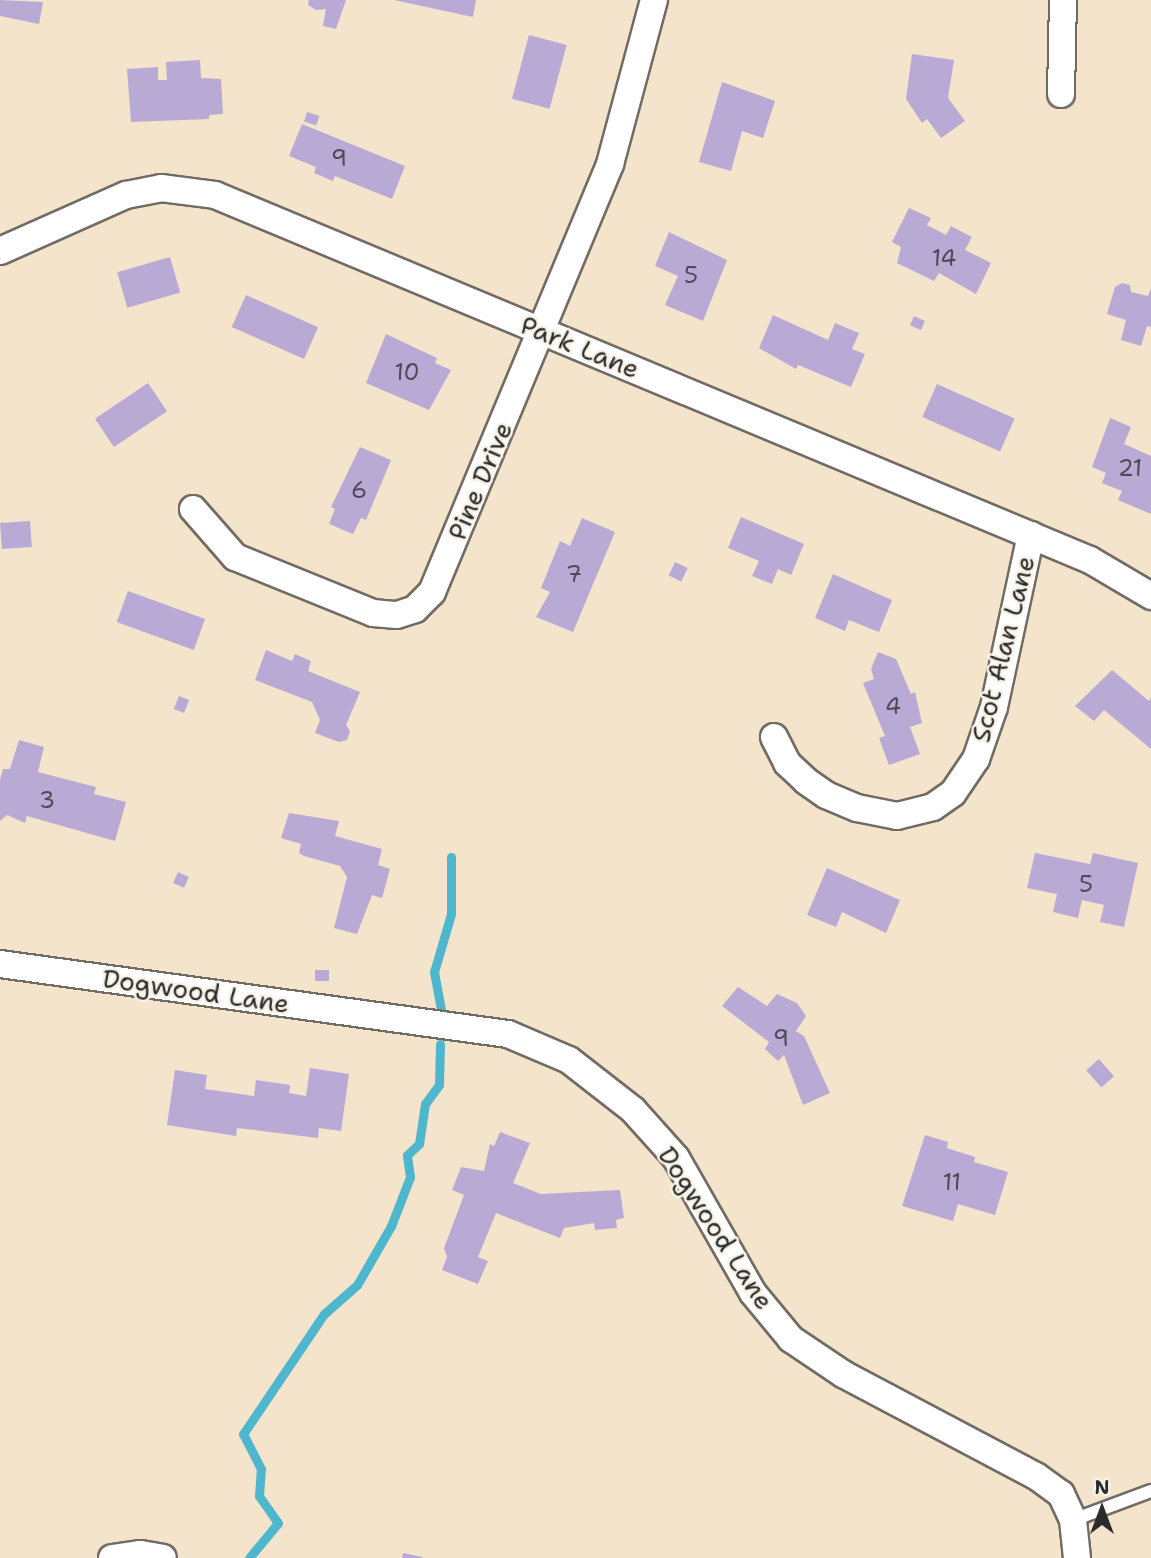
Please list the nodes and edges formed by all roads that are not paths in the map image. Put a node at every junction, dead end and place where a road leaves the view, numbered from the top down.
1 (654, 0) edge
2 (1063, 0) edge
3 (1060, 94) dead end
4 (0, 251) edge
5 (542, 331) junction
6 (193, 509) dead end
7 (1031, 535) junction
8 (1151, 596) edge
9 (774, 737) dead end
10 (0, 964) edge
11 (1151, 1491) edge
12 (1073, 1520) junction
13 (112, 1558) edge
14 (163, 1558) edge
15 (1077, 1558) edge

1 - 5 street, Pine Drive
2 - 3 street
4 - 5 street, Park Lane
5 - 6 street, Pine Drive
5 - 7 street, Park Lane
7 - 8 street, Park Lane
7 - 9 street, Scot Alan Lane
10 - 12 street, Dogwood Lane
11 - 12 lane
12 - 15 street, Dogwood Lane
13 - 14 street

